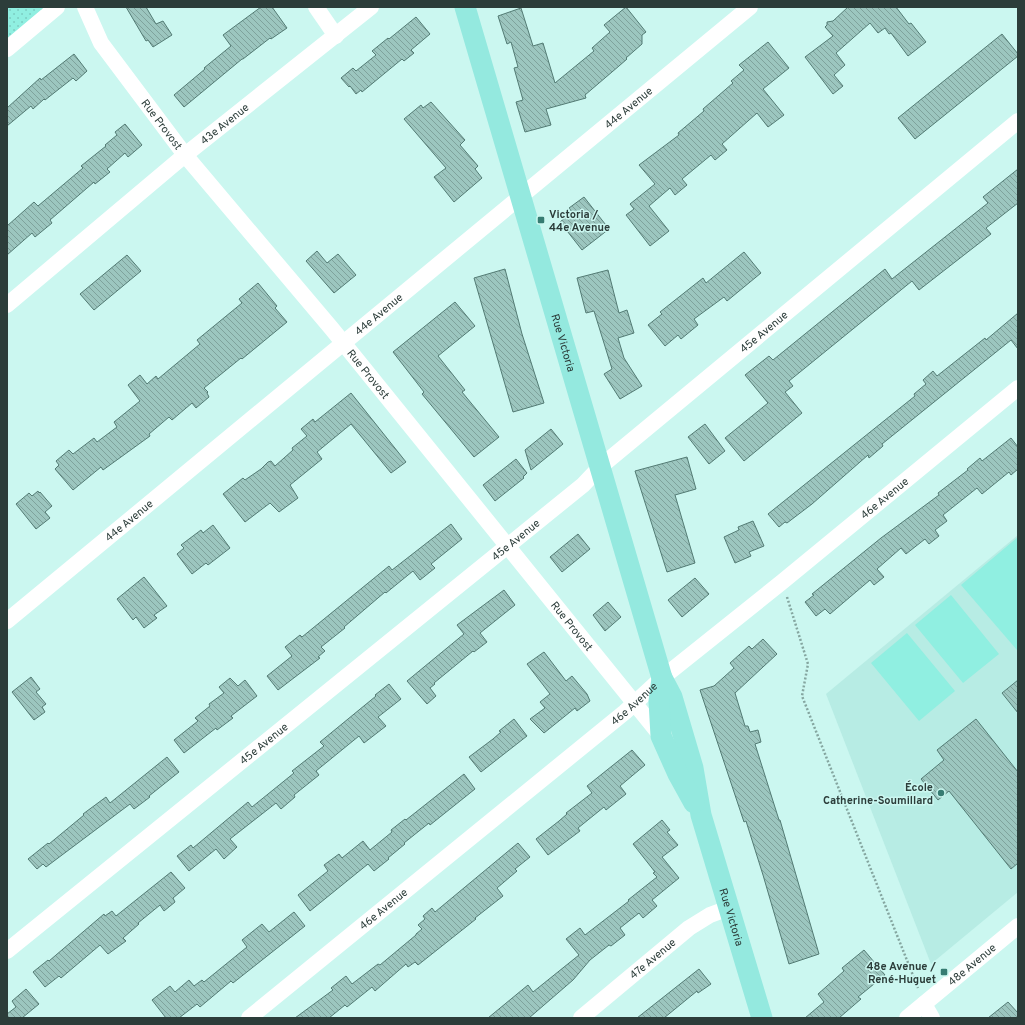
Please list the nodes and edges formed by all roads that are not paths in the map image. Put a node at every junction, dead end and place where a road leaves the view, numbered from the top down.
1 (57, 7) edge
2 (85, 7) edge
3 (316, 7) edge
4 (371, 7) edge
5 (465, 7) edge
6 (750, 7) edge
7 (336, 36) junction
8 (7, 49) edge
9 (1018, 122) edge
10 (185, 155) junction
11 (521, 196) junction
12 (7, 305) edge
13 (343, 343) junction
14 (1018, 388) edge
15 (600, 467) junction
16 (508, 546) junction
17 (7, 621) edge
18 (662, 678) junction
19 (634, 704) junction
20 (661, 736) junction
21 (701, 815) junction
22 (730, 908) junction
23 (1018, 926) edge
24 (7, 951) edge
25 (925, 1004) edge
26 (249, 1018) edge
27 (581, 1018) edge
28 (762, 1018) edge
29 (907, 1018) edge

1 - 8 street
2 - 10 street, Rue Provost
3 - 7 street
4 - 7 street, 43e Avenue
5 - 11 main road, Rue Victoria
6 - 11 street, 44e Avenue
7 - 10 street, 43e Avenue
9 - 15 street, 45e Avenue
10 - 12 street, 43e Avenue
10 - 13 street, Rue Provost
11 - 13 street, 44e Avenue
11 - 15 main road, Rue Victoria
13 - 16 street, Rue Provost
13 - 17 street, 44e Avenue
14 - 18 street, 46e Avenue
15 - 16 street, 45e Avenue
15 - 18 main road, Rue Victoria
16 - 19 street, Rue Provost
16 - 24 street, 45e Avenue
18 - 19 street, 46e Avenue
18 - 20 main road, Rue Victoria
18 - 21 main road, Rue Victoria
19 - 20 street, Rue Provost
19 - 26 street, 46e Avenue
20 - 21 main road, Rue Victoria
21 - 22 main road, Rue Victoria
22 - 27 street, 47e Avenue
22 - 28 main road, Rue Victoria
23 - 25 street, 48e Avenue
25 - 29 street, 48e Avenue

